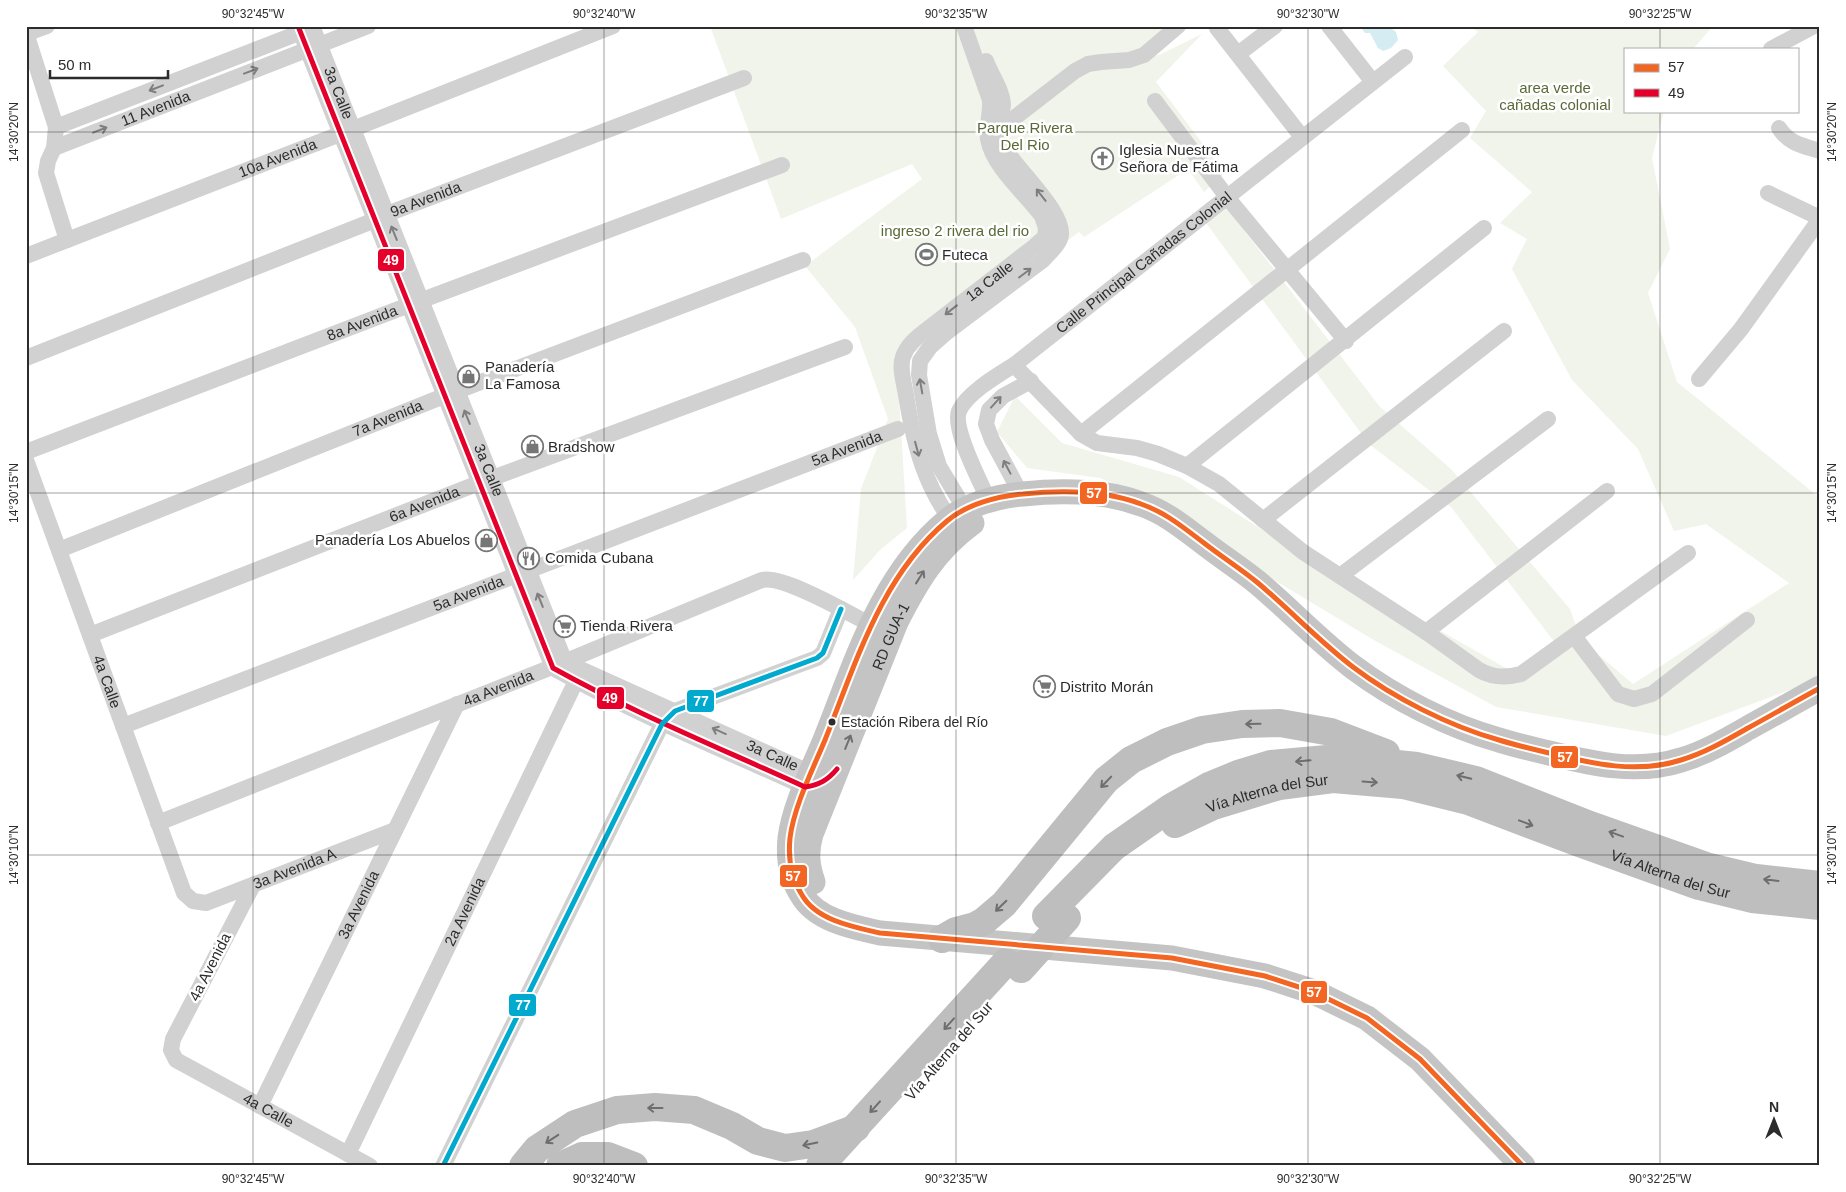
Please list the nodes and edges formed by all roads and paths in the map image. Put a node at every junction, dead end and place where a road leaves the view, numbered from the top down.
1 (47, 26) edge
2 (368, 26) edge
3 (613, 26) edge
4 (964, 26) edge
5 (973, 26) edge
6 (1178, 26) edge
7 (1275, 26) edge
8 (1329, 26) edge
9 (1814, 26) edge
10 (308, 28) edge
11 (1217, 28) dead end
12 (27, 33) edge
13 (313, 48) junction
14 (1773, 48) edge
15 (1238, 54) junction
16 (1405, 57) dead end
17 (744, 78) dead end
18 (1373, 82) junction
19 (1155, 101) dead end
20 (56, 127) junction
21 (1780, 128) dead end
22 (1462, 130) dead end
23 (347, 131) junction
24 (993, 134) junction
25 (1302, 137) junction
26 (54, 148) junction
27 (1820, 151) edge
28 (782, 165) dead end
29 (1768, 193) dead end
30 (1227, 197) junction
31 (381, 217) junction
32 (1820, 219) edge
33 (1484, 228) dead end
34 (66, 240) junction
35 (26, 256) edge
36 (803, 260) dead end
37 (1286, 270) junction
38 (415, 303) junction
39 (1504, 331) dead end
40 (1346, 341) junction
41 (845, 347) dead end
42 (26, 358) edge
43 (1014, 365) junction
44 (1699, 379) dead end
45 (1031, 381) junction
46 (451, 393) junction
47 (1548, 419) dead end
48 (898, 429) dead end
49 (1081, 434) junction
50 (26, 452) edge
51 (26, 460) edge
52 (1188, 466) junction
53 (486, 481) junction
54 (1608, 491) dead end
55 (1021, 494) junction
56 (989, 501) junction
57 (962, 520) junction
58 (1263, 520) junction
59 (59, 550) junction
60 (1688, 553) dead end
61 (522, 573) junction
62 (1340, 576) junction
63 (841, 609) junction
64 (870, 617) junction
65 (1747, 620) dead end
66 (1426, 632) junction
67 (90, 635) junction
68 (1574, 636) junction
69 (558, 665) junction
70 (580, 676) junction
71 (1820, 688) edge
72 (867, 696) junction
73 (457, 704) junction
74 (675, 711) junction
75 (662, 724) junction
76 (123, 726) junction
77 (1418, 766) junction
78 (837, 769) junction
79 (809, 778) junction
80 (816, 820) junction
81 (158, 823) junction
82 (395, 830) junction
83 (253, 885) junction
84 (1820, 885) edge
85 (193, 901) joint
86 (1820, 906) edge
87 (1056, 917) junction
88 (830, 918) junction
89 (942, 939) junction
90 (171, 1050) joint
91 (899, 1094) junction
92 (260, 1106) junction
93 (856, 1128) junction
94 (348, 1154) junction
95 (370, 1166) edge
96 (443, 1166) edge
97 (522, 1166) edge
98 (560, 1166) edge
99 (634, 1166) edge
100 (820, 1166) edge
101 (846, 1166) edge
102 (1523, 1166) edge

1 - 12 street
2 - 13 street, 11 Avenida
3 - 23 street, 10a Avenida
4 - 24 street
5 - 24 street
6 - 24 street
7 - 15 street
8 - 18 street
9 - 14 street
10 - 13 street, 3a Calle
10 -> 20 street, 11 Avenida
11 - 15 street
12 - 20 street
13 - 23 street, 3a Calle
26 -> 13 street, 11 Avenida
15 - 25 street
16 - 18 street, Calle Principal Cañadas Colonial
17 - 31 street, 9a Avenida
18 - 25 street, Calle Principal Cañadas Colonial
19 - 30 street
20 - 26 street
21 - 27 street
22 - 37 street
23 - 31 street, 3a Calle
23 - 34 street, 10a Avenida
24 - 57 street, 1a Calle
25 - 30 street, Calle Principal Cañadas Colonial
26 - 34 street
28 - 38 street, 8a Avenida
29 - 32 street
30 - 37 street
30 - 43 street, Calle Principal Cañadas Colonial
31 - 38 street, 3a Calle
31 - 42 street, 9a Avenida
32 - 44 street
33 - 40 street
34 - 35 street, 10a Avenida
36 - 46 street, 7a Avenida
37 - 40 street
37 - 49 street
38 - 46 street, 3a Calle
38 - 50 street, 8a Avenida
39 - 58 street
40 - 52 street
41 - 53 street, 6a Avenida
43 - 45 street
43 - 56 street, Calle Principal Cañadas Colonial
45 - 49 street
55 -> 45 street
46 - 53 street, 3a Calle
46 - 59 street, 7a Avenida
47 - 62 street
48 - 61 street, 5a Avenida
49 - 52 street
51 - 59 street, 4a Calle
52 - 58 street
53 - 61 street, 3a Calle
53 - 67 street, 6a Avenida
54 - 66 street
55 - 56 main road, RD GUA-1
55 - 57 main road, RD GUA-1
55 - 71 main road, RD GUA-1
56 - 57 main road, RD GUA-1
57 - 64 main road, RD GUA-1
72 -> 57 main road, RD GUA-1
58 - 62 street
59 - 67 street, 4a Calle
60 - 68 street
61 - 69 street, 3a Calle
61 - 76 street, 5a Avenida
62 - 66 street
63 - 64 street, 4a Avenida
63 - 69 street, 4a Avenida
63 - 74 street
64 - 72 main road
64 - 79 main road, RD GUA-1
65 - 68 street
66 - 68 street
67 - 76 street, 4a Calle
69 - 70 street, 3a Calle
69 - 73 street, 4a Avenida
70 - 74 street, 3a Calle
70 - 75 street, 3a Calle
70 - 94 street, 2a Avenida
78 -> 72 main road, RD GUA-1
73 - 81 street, 4a Avenida
73 - 82 street, 3a Avenida
74 - 75 street
79 -> 74 street, 3a Calle
75 - 79 street, 3a Calle
75 - 96 street
76 - 81 street, 4a Calle
84 -> 77 highway, Vía Alterna del Sur
77 -> 87 highway, Vía Alterna del Sur
77 -> 89 highway
78 - 79 main road
78 - 80 main road, RD GUA-1
79 - 80 main road
79 - 88 main road, RD GUA-1
80 - 88 main road
81 - 85 street, 4a Calle
82 - 83 street, 3a Avenida A
82 - 92 street, 3a Avenida
83 - 85 street, 3a Avenida A
83 - 90 street, 4a Avenida
87 -> 86 highway, Vía Alterna del Sur
87 - 91 highway, Vía Alterna del Sur
88 - 89 main road, RD GUA-1
89 - 102 main road, RD GUA-1
90 - 92 street, 4a Calle
91 -> 93 highway, Vía Alterna del Sur
91 - 101 highway, Vía Alterna del Sur
92 - 94 street, 4a Calle
93 -> 97 highway, Vía Alterna del Sur
93 - 100 highway, Vía Alterna del Sur
94 - 95 street, 4a Calle
98 - 99 highway

